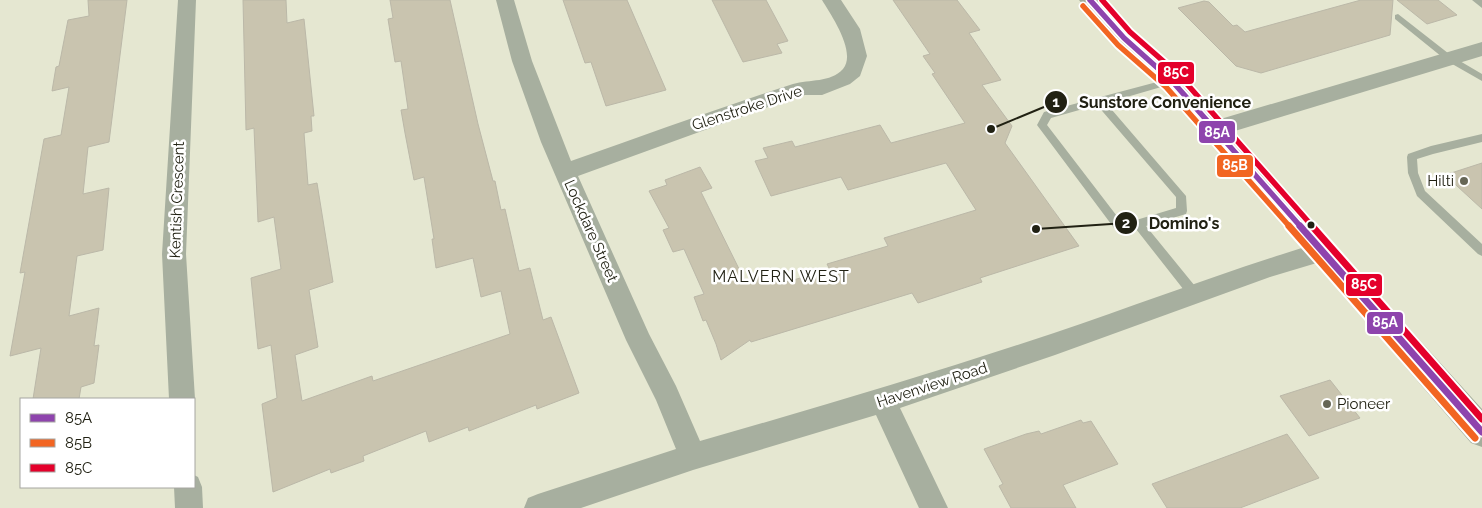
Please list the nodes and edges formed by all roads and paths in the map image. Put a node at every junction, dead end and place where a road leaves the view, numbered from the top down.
1 (187, 0) edge
2 (505, 0) edge
3 (830, 0) edge
4 (1090, 0) edge
5 (1476, 0) edge
6 (1482, 5) edge
7 (1398, 17) dead end
8 (1482, 49) edge
9 (1450, 59) junction
10 (1482, 78) edge
11 (1172, 81) junction
12 (1100, 102) junction
13 (1215, 129) junction
14 (1482, 138) edge
15 (565, 172) junction
16 (1138, 224) junction
17 (1482, 250) edge
18 (1322, 252) junction
19 (1194, 295) junction
20 (182, 398) edge
21 (884, 401) junction
22 (1482, 432) edge
23 (693, 457) junction
24 (188, 488) edge
25 (189, 508) edge
26 (538, 508) edge
27 (934, 508) edge

1 - 20 street, Kentish Crescent
2 - 15 street, Lockdare Street
3 - 15 street, Glenstroke Drive
4 - 11 main road
5 - 6 lane
7 - 9 lane
8 - 9 street
9 - 10 lane
9 - 13 street
11 - 12 lane
11 - 13 main road
12 - 16 lane
12 - 16 lane
13 - 18 main road
14 - 17 lane
15 - 23 street, Lockdare Street
16 - 19 lane
18 - 19 street, Havenview Road
18 - 22 main road
19 - 21 street, Havenview Road
21 - 23 street, Havenview Road
21 - 27 street
23 - 26 street, Havenview Road
24 - 25 street

